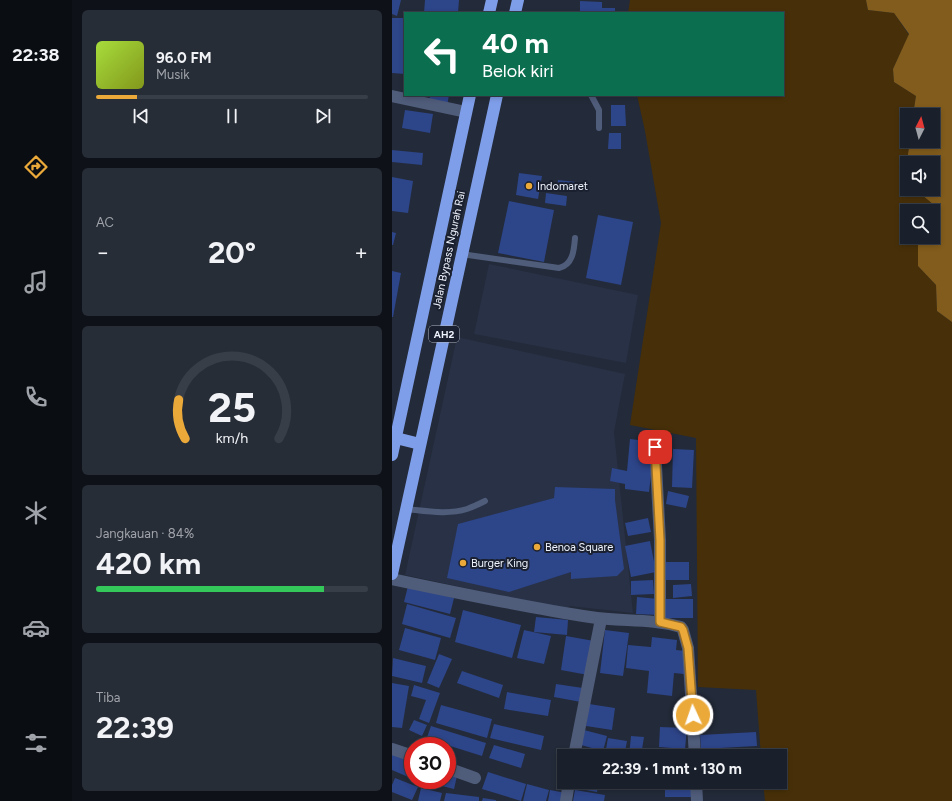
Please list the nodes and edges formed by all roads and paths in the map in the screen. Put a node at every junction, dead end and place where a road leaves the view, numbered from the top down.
1 (492, 0) edge
2 (518, 0) edge
3 (489, 12) edge
4 (515, 12) edge
5 (392, 96) edge
6 (470, 96) edge
7 (497, 96) edge
8 (592, 96) edge
9 (466, 112) junction
10 (600, 128) dead end
11 (575, 238) dead end
12 (462, 254) junction
13 (396, 438) junction
14 (420, 444) junction
15 (655, 447) dead end
16 (392, 455) edge
17 (485, 501) dead end
18 (406, 509) junction
19 (392, 574) edge
20 (392, 579) edge
21 (601, 619) junction
22 (660, 622) junction
23 (392, 749) edge
24 (575, 749) edge
25 (695, 749) edge
26 (404, 753) edge
27 (456, 771) edge
28 (475, 778) dead end
29 (568, 789) edge
30 (696, 789) edge
31 (566, 801) edge
32 (697, 801) edge

1 - 3 highway
2 - 4 highway
5 - 9 street
6 - 9 highway, Jalan Bypass Ngurah Rai / AH2
7 - 12 highway, Jalan Bypass Ngurah Rai / AH2
8 - 10 lane
9 - 13 highway, Jalan Bypass Ngurah Rai / AH2
11 - 12 lane
12 - 14 highway, Jalan Bypass Ngurah Rai / AH2
13 - 14 highway
13 - 16 highway, Jalan Bypass Ngurah Rai / AH2
14 - 18 highway, Jalan Bypass Ngurah Rai / AH2
15 - 22 street
17 - 18 lane
18 - 19 highway, Jalan Bypass Ngurah Rai / AH2
20 - 21 street
21 - 22 street
21 - 24 street
22 - 25 street
23 - 26 street
27 - 28 street
29 - 31 street
30 - 32 street

